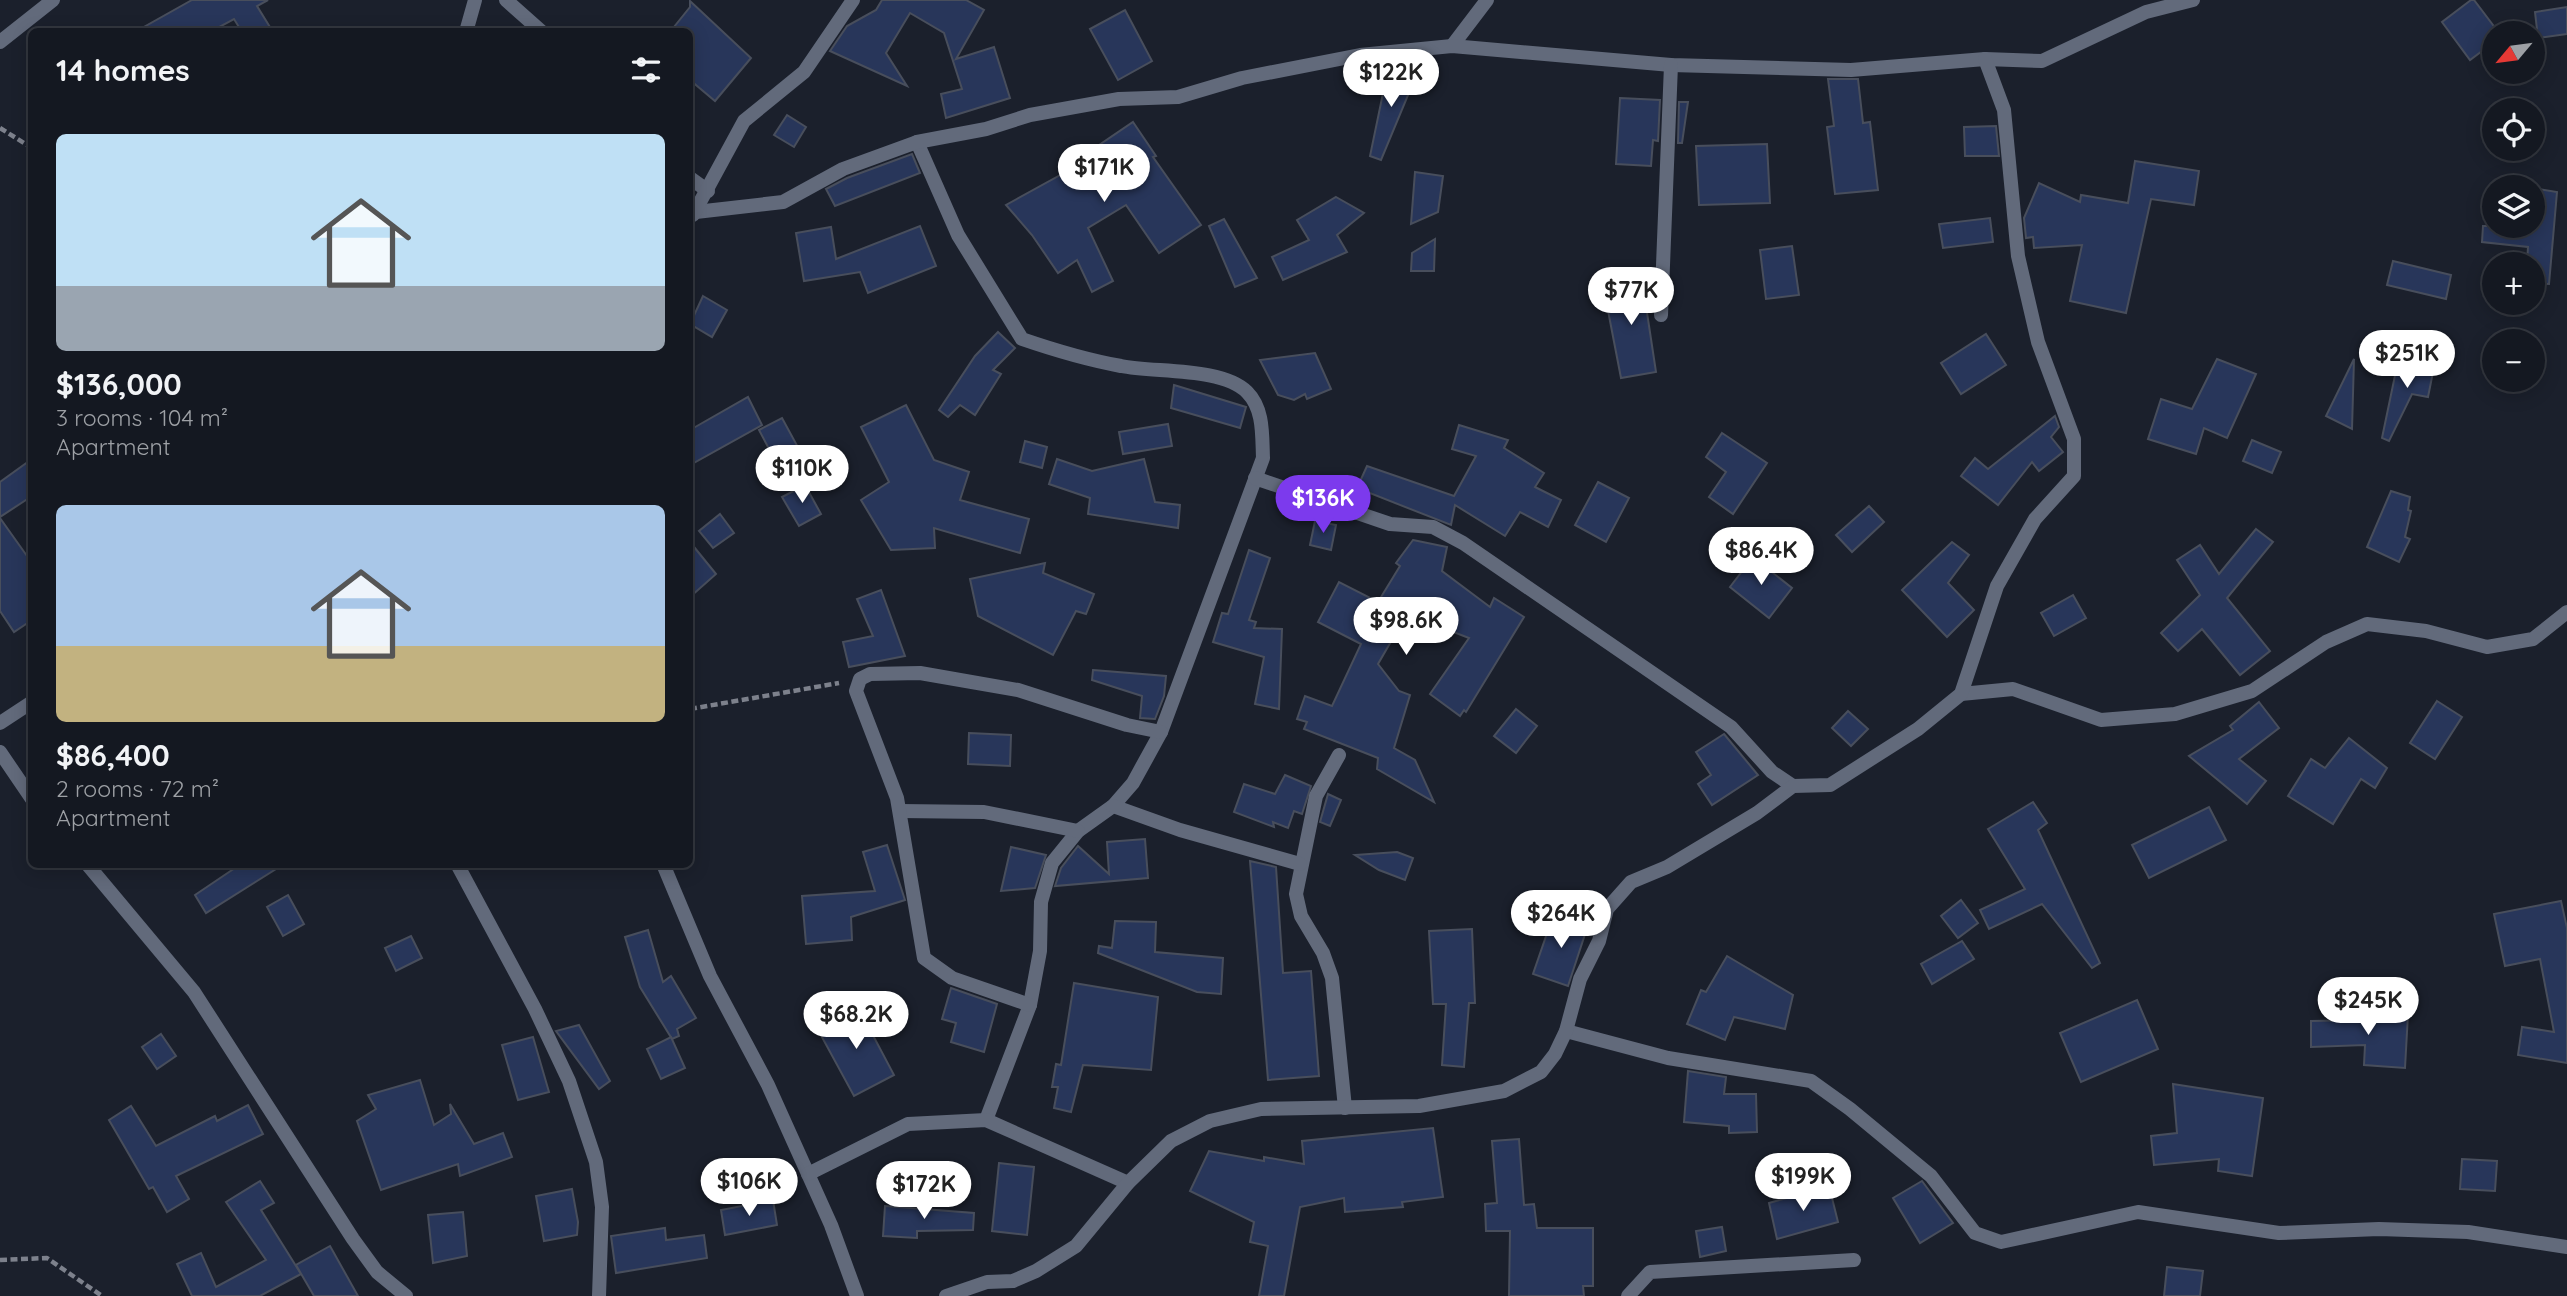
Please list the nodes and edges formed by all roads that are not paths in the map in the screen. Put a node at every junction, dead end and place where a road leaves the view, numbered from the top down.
1 (53, 0) edge
2 (475, 0) edge
3 (506, 0) edge
4 (853, 0) edge
5 (1487, 0) edge
6 (2193, 0) edge
7 (2148, 6) edge
8 (467, 28) edge
9 (538, 28) edge
10 (0, 42) edge
11 (1452, 46) junction
12 (1985, 59) junction
13 (1671, 65) junction
14 (917, 142) junction
15 (693, 180) edge
16 (708, 191) junction
17 (693, 215) edge
18 (1661, 315) dead end
19 (1255, 478) junction
20 (2567, 612) edge
21 (1961, 694) junction
22 (28, 705) edge
23 (0, 723) edge
24 (1161, 733) junction
25 (0, 752) edge
26 (1339, 755) dead end
27 (1793, 786) junction
28 (28, 793) edge
29 (1113, 806) junction
30 (900, 811) junction
31 (1078, 831) junction
32 (1300, 864) junction
33 (90, 868) edge
34 (459, 868) edge
35 (665, 868) edge
36 (1030, 1005) junction
37 (1566, 1031) junction
38 (1345, 1108) junction
39 (986, 1121) junction
40 (808, 1174) junction
41 (1128, 1182) junction
42 (2567, 1248) edge
43 (1854, 1260) dead end
44 (403, 1295) edge
45 (599, 1296) edge
46 (858, 1296) edge
47 (946, 1296) edge
48 (1628, 1296) edge

1 - 10 street
2 - 8 street
3 - 9 street
4 - 16 street
5 - 11 street
6 - 7 street
7 - 12 street
11 - 13 street
11 - 14 street
12 - 13 street
12 - 21 street
13 - 18 street
14 - 17 street
14 - 19 street
15 - 16 street
16 - 17 street
19 - 24 street
19 - 27 street
20 - 21 street
21 - 27 street
22 - 23 street
24 - 29 street
24 - 30 street
25 - 28 street
26 - 32 street
27 - 37 street
29 - 31 street
29 - 32 street
30 - 31 street
30 - 36 street
31 - 36 street
32 - 38 street
33 - 44 street
34 - 45 street
35 - 40 street
36 - 39 street
37 - 38 street
37 - 42 street
38 - 41 street
39 - 40 street
39 - 41 street
40 - 46 street
41 - 47 street
43 - 48 street

